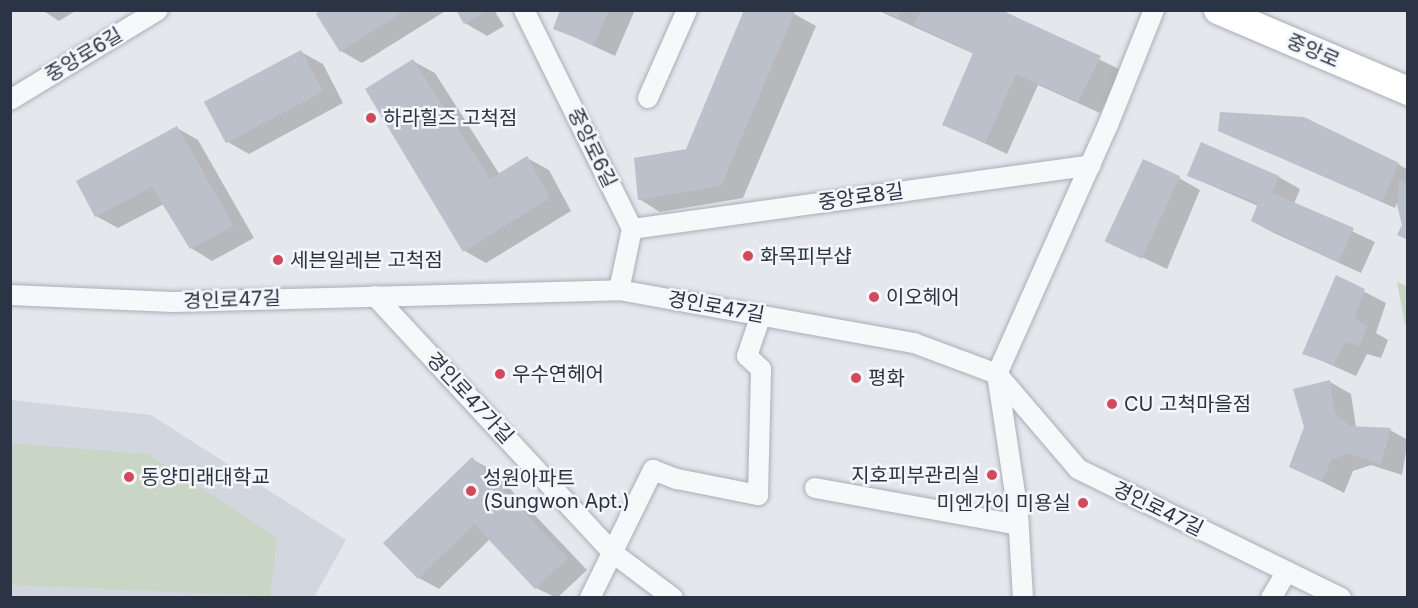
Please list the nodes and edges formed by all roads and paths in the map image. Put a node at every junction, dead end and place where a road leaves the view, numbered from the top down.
1 (158, 10) edge
2 (524, 10) edge
3 (687, 10) edge
4 (1154, 10) edge
5 (1218, 10) edge
6 (1407, 92) edge
7 (648, 98) dead end
8 (10, 100) edge
9 (1091, 165) junction
10 (632, 229) junction
11 (620, 290) junction
12 (10, 295) edge
13 (375, 296) junction
14 (760, 315) junction
15 (997, 374) junction
16 (814, 488) dead end
17 (1019, 525) junction
18 (613, 554) junction
19 (1286, 573) junction
20 (590, 597) edge
21 (673, 597) edge
22 (1023, 597) edge
23 (1271, 597) edge
24 (1341, 597) edge

1 - 8 street, 중앙로6길
2 - 10 street, 중앙로6길
3 - 7 street
4 - 9 street
5 - 6 main road, 중앙로
9 - 10 street, 중앙로8길
9 - 15 street
10 - 11 street
11 - 13 street, 경인로47길
11 - 14 street, 경인로47길
12 - 13 street, 경인로47길
13 - 18 street, 경인로47가길
14 - 15 street, 경인로47길
14 - 18 street
15 - 17 street
15 - 19 street, 경인로47길
16 - 17 street
17 - 22 street
18 - 20 street
18 - 21 street, 경인로47가길
19 - 23 street
19 - 24 street, 경인로47길

